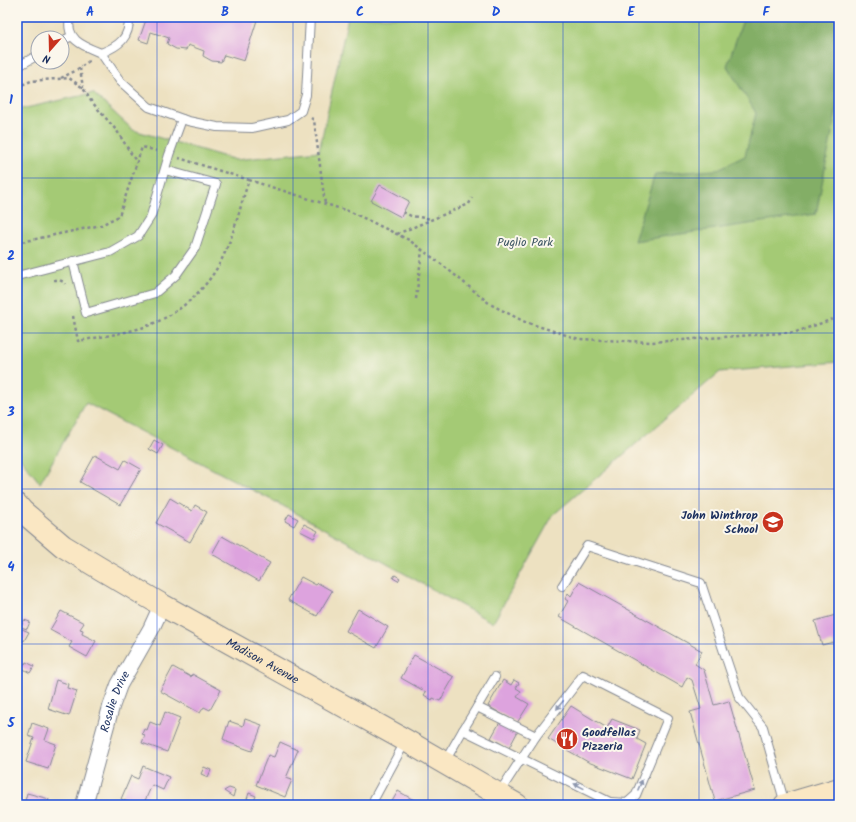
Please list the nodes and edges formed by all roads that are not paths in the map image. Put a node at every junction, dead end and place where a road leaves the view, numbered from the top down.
1 (70, 17) edge
2 (129, 17) edge
3 (310, 17) edge
4 (72, 36) joint
5 (101, 53) junction
6 (30, 60) edge
7 (17, 67) edge
8 (182, 119) junction
9 (165, 170) junction
10 (73, 261) junction
11 (17, 276) edge
12 (19, 510) edge
13 (562, 586) dead end
14 (162, 605) junction
15 (495, 677) dead end
16 (477, 707) junction
17 (463, 730) junction
18 (536, 736) junction
19 (405, 740) junction
20 (522, 758) junction
21 (444, 763) junction
22 (839, 789) edge
23 (498, 794) junction
24 (609, 803) edge
25 (84, 805) edge
26 (372, 805) edge
27 (517, 805) edge
28 (785, 805) edge

1 - 4 lane
2 - 5 lane
3 - 8 lane
4 - 5 lane
5 - 8 lane
6 - 7 lane
8 - 9 lane
9 - 10 lane
9 - 10 lane
10 - 11 lane
12 - 14 main road, Madison Avenue
13 - 28 lane
14 - 19 main road, Madison Avenue
14 - 25 street, Rosalie Drive
15 - 16 lane
16 - 17 lane
16 - 18 lane
17 - 20 lane
17 - 21 lane
18 - 20 lane
24 -> 18 lane
19 - 21 main road, Madison Avenue
19 - 26 lane
20 - 23 lane
24 -> 20 lane
21 - 23 main road, Madison Avenue
22 - 28 main road
23 - 27 main road, Madison Avenue

